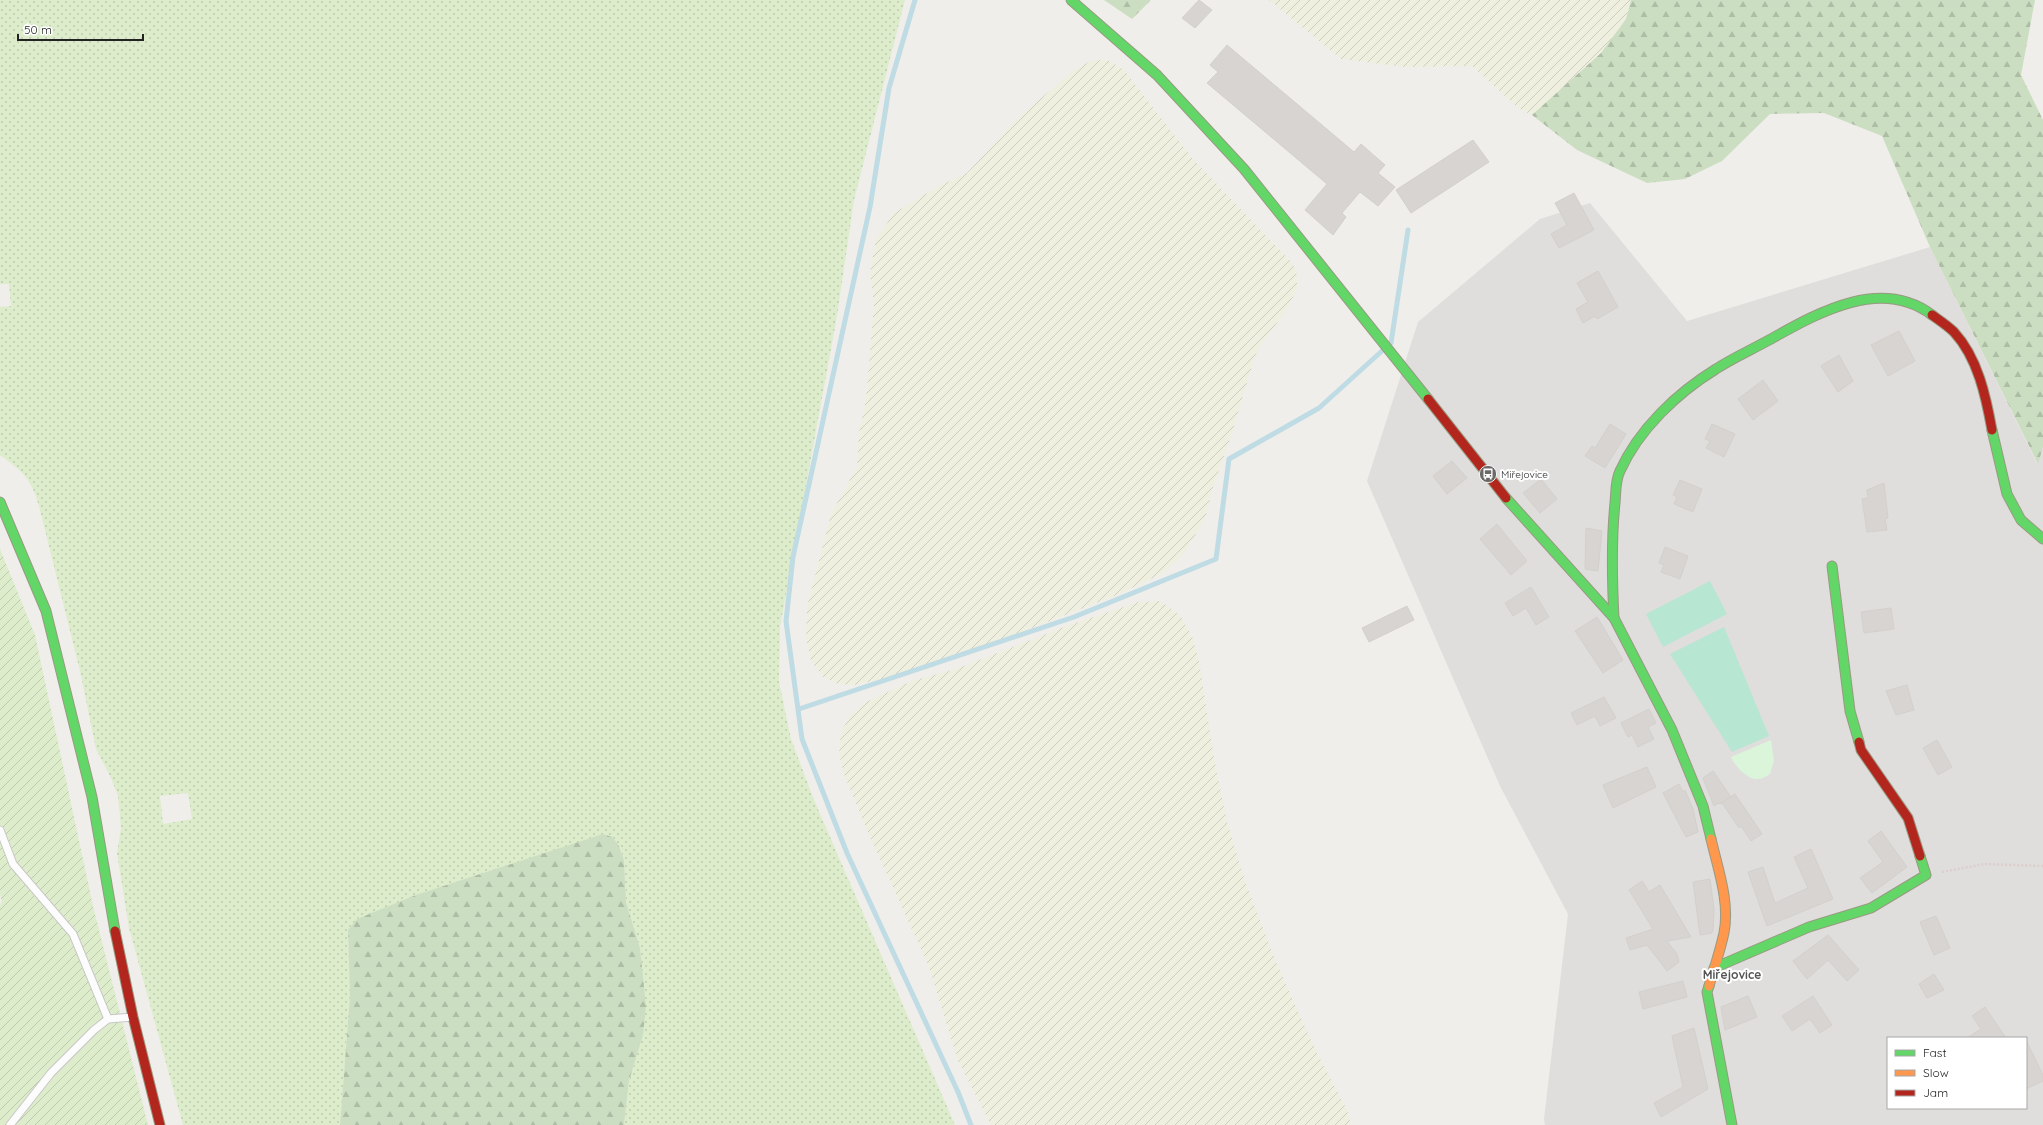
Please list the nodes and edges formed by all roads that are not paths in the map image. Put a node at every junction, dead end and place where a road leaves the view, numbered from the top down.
1 (1071, 0) edge
2 (0, 502) edge
3 (2043, 539) edge
4 (1832, 566) dead end
5 (1614, 618) junction
6 (0, 830) edge
7 (1714, 968) junction
8 (133, 1017) junction
9 (108, 1019) junction
10 (10, 1125) edge
11 (160, 1125) edge
12 (1732, 1125) edge

1 - 5 street
2 - 8 street
3 - 5 street
4 - 7 street
5 - 7 street
6 - 9 lane
7 - 12 street
8 - 9 lane
8 - 11 street
9 - 10 lane

